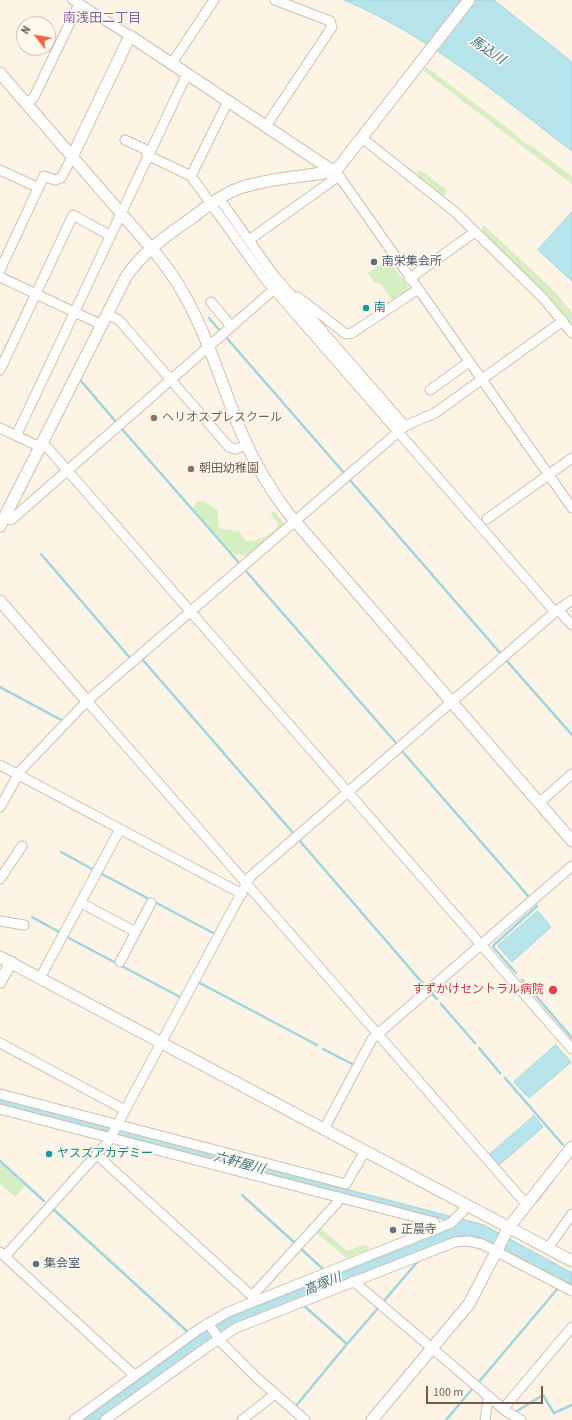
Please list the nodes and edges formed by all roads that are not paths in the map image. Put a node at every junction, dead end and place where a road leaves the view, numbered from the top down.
1 (214, 0) edge
2 (275, 0) edge
3 (469, 0) edge
4 (76, 2) edge
5 (130, 36) junction
6 (172, 64) junction
7 (0, 74) edge
8 (187, 74) junction
9 (228, 101) junction
10 (26, 104) junction
11 (266, 126) junction
12 (362, 138) junction
13 (125, 140) dead end
14 (148, 153) junction
15 (72, 157) junction
16 (0, 170) edge
17 (336, 173) junction
18 (190, 176) junction
19 (39, 188) junction
20 (215, 201) junction
21 (120, 213) junction
22 (475, 232) junction
23 (110, 236) junction
24 (249, 240) junction
25 (151, 248) junction
26 (0, 270) edge
27 (0, 277) edge
28 (409, 279) junction
29 (278, 286) junction
30 (417, 290) junction
31 (36, 294) junction
32 (293, 297) junction
33 (210, 302) dead end
34 (75, 312) junction
35 (107, 314) junction
36 (563, 321) junction
37 (102, 325) junction
38 (231, 326) junction
39 (572, 332) edge
40 (209, 346) junction
41 (468, 362) junction
42 (0, 370) edge
43 (481, 379) junction
44 (171, 380) junction
45 (430, 390) dead end
46 (0, 428) edge
47 (402, 429) junction
48 (16, 436) junction
49 (247, 445) junction
50 (41, 446) junction
51 (572, 458) edge
52 (67, 470) junction
53 (548, 475) junction
54 (572, 508) edge
55 (487, 519) dead end
56 (2, 521) edge
57 (295, 522) junction
58 (572, 600) edge
59 (0, 601) edge
60 (557, 611) junction
61 (191, 612) junction
62 (572, 625) edge
63 (87, 701) junction
64 (452, 702) junction
65 (0, 765) edge
66 (572, 774) edge
67 (18, 775) junction
68 (348, 792) junction
69 (539, 803) junction
70 (0, 807) edge
71 (120, 829) junction
72 (572, 841) edge
73 (22, 846) dead end
74 (572, 866) edge
75 (0, 879) edge
76 (246, 884) junction
77 (242, 894) junction
78 (81, 903) junction
79 (151, 903) dead end
80 (0, 921) edge
81 (24, 925) dead end
82 (136, 932) junction
83 (481, 945) junction
84 (0, 957) edge
85 (11, 962) junction
86 (120, 962) dead end
87 (40, 978) junction
88 (0, 982) edge
89 (377, 1035) junction
90 (161, 1042) junction
91 (0, 1043) edge
92 (572, 1049) edge
93 (0, 1094) edge
94 (0, 1109) edge
95 (125, 1110) junction
96 (117, 1126) junction
97 (324, 1129) junction
98 (111, 1137) junction
99 (572, 1148) edge
100 (364, 1151) junction
101 (96, 1155) junction
102 (338, 1197) junction
103 (466, 1205) junction
104 (527, 1205) junction
105 (572, 1214) edge
106 (437, 1228) junction
107 (507, 1230) junction
108 (548, 1248) junction
109 (496, 1250) junction
110 (2, 1254) edge
111 (572, 1261) edge
112 (353, 1281) junction
113 (572, 1291) edge
114 (253, 1298) junction
115 (209, 1324) junction
116 (572, 1327) edge
117 (218, 1338) junction
118 (432, 1348) junction
119 (135, 1376) junction
120 (274, 1394) junction
121 (490, 1398) junction
122 (503, 1409) junction
123 (300, 1418) edge
124 (74, 1420) edge
125 (106, 1420) edge
126 (242, 1420) edge
127 (372, 1420) edge
128 (485, 1420) edge
129 (521, 1420) edge

1 - 6 street
2 - 11 street
3 - 12 street
4 - 5 street
4 - 10 street
5 - 6 street
5 - 15 street
6 - 8 street
7 - 10 street
8 - 9 street
8 - 14 street
9 - 11 street
9 - 18 street
10 - 15 street
11 - 17 street
12 - 17 street
12 - 22 street
13 - 14 street
14 - 18 street
14 - 21 street
15 - 19 street
15 - 21 street
16 - 19 street
17 - 20 street
17 - 24 street
17 - 28 street
18 - 20 street
19 - 26 street
20 - 24 street
20 - 25 street
20 - 29 street
21 - 23 street
21 - 25 street
22 - 28 street
22 - 36 street
23 - 31 street
23 - 34 street
24 - 29 street
25 - 35 street
25 - 40 street
27 - 31 street
28 - 30 street
29 - 32 street
29 - 38 street
29 - 47 street
30 - 32 street
30 - 41 street
31 - 34 street
31 - 42 street
32 - 47 street
33 - 38 street
34 - 37 street
34 - 48 street
35 - 37 street
35 - 44 street
36 - 39 street
36 - 43 street
37 - 50 street
38 - 40 street
40 - 44 street
40 - 49 street
41 - 43 street
41 - 45 street
43 - 47 street
43 - 53 street
44 - 49 street
44 - 52 street
46 - 48 street
47 - 57 street
47 - 60 street
48 - 50 street
49 - 57 street
50 - 52 street
50 - 56 street
51 - 53 street
52 - 56 street
52 - 61 street
53 - 54 street
53 - 55 street
57 - 61 street
57 - 64 street
58 - 60 street
59 - 63 street
60 - 62 street
60 - 64 street
61 - 63 street
61 - 68 street
63 - 67 street
63 - 76 street
64 - 68 street
64 - 69 street
65 - 67 street
66 - 69 street
67 - 70 street
67 - 71 street
68 - 76 street
68 - 83 street
69 - 72 street
71 - 77 street
71 - 78 street
73 - 75 street
74 - 83 street
76 - 77 street
76 - 89 street
77 - 90 street
78 - 82 street
78 - 87 street
79 - 82 street
80 - 81 street
82 - 86 street
83 - 89 street
83 - 92 street
84 - 85 street
85 - 87 street
85 - 88 street
87 - 90 street
89 - 97 street
89 - 104 street
90 - 95 street
90 - 97 street
91 - 95 street
93 - 96 street
94 - 98 street
95 - 96 street
96 - 98 street
96 - 100 street
97 - 100 street
98 - 101 street
98 - 102 street
99 - 104 street
100 - 103 street
101 - 110 street
101 - 114 street
102 - 106 street
102 - 114 street
103 - 106 street
103 - 107 street
104 - 107 street
105 - 108 street
106 - 114 street
107 - 108 street
107 - 109 street
108 - 111 street
109 - 112 street
109 - 113 street
109 - 118 street
110 - 119 street
112 - 117 street
112 - 118 street
114 - 115 street
115 - 117 street
115 - 119 street
116 - 122 street
117 - 120 street
117 - 125 street
118 - 121 street
118 - 127 street
119 - 124 street
120 - 123 street
120 - 126 street
121 - 122 street
121 - 128 street
122 - 129 street

